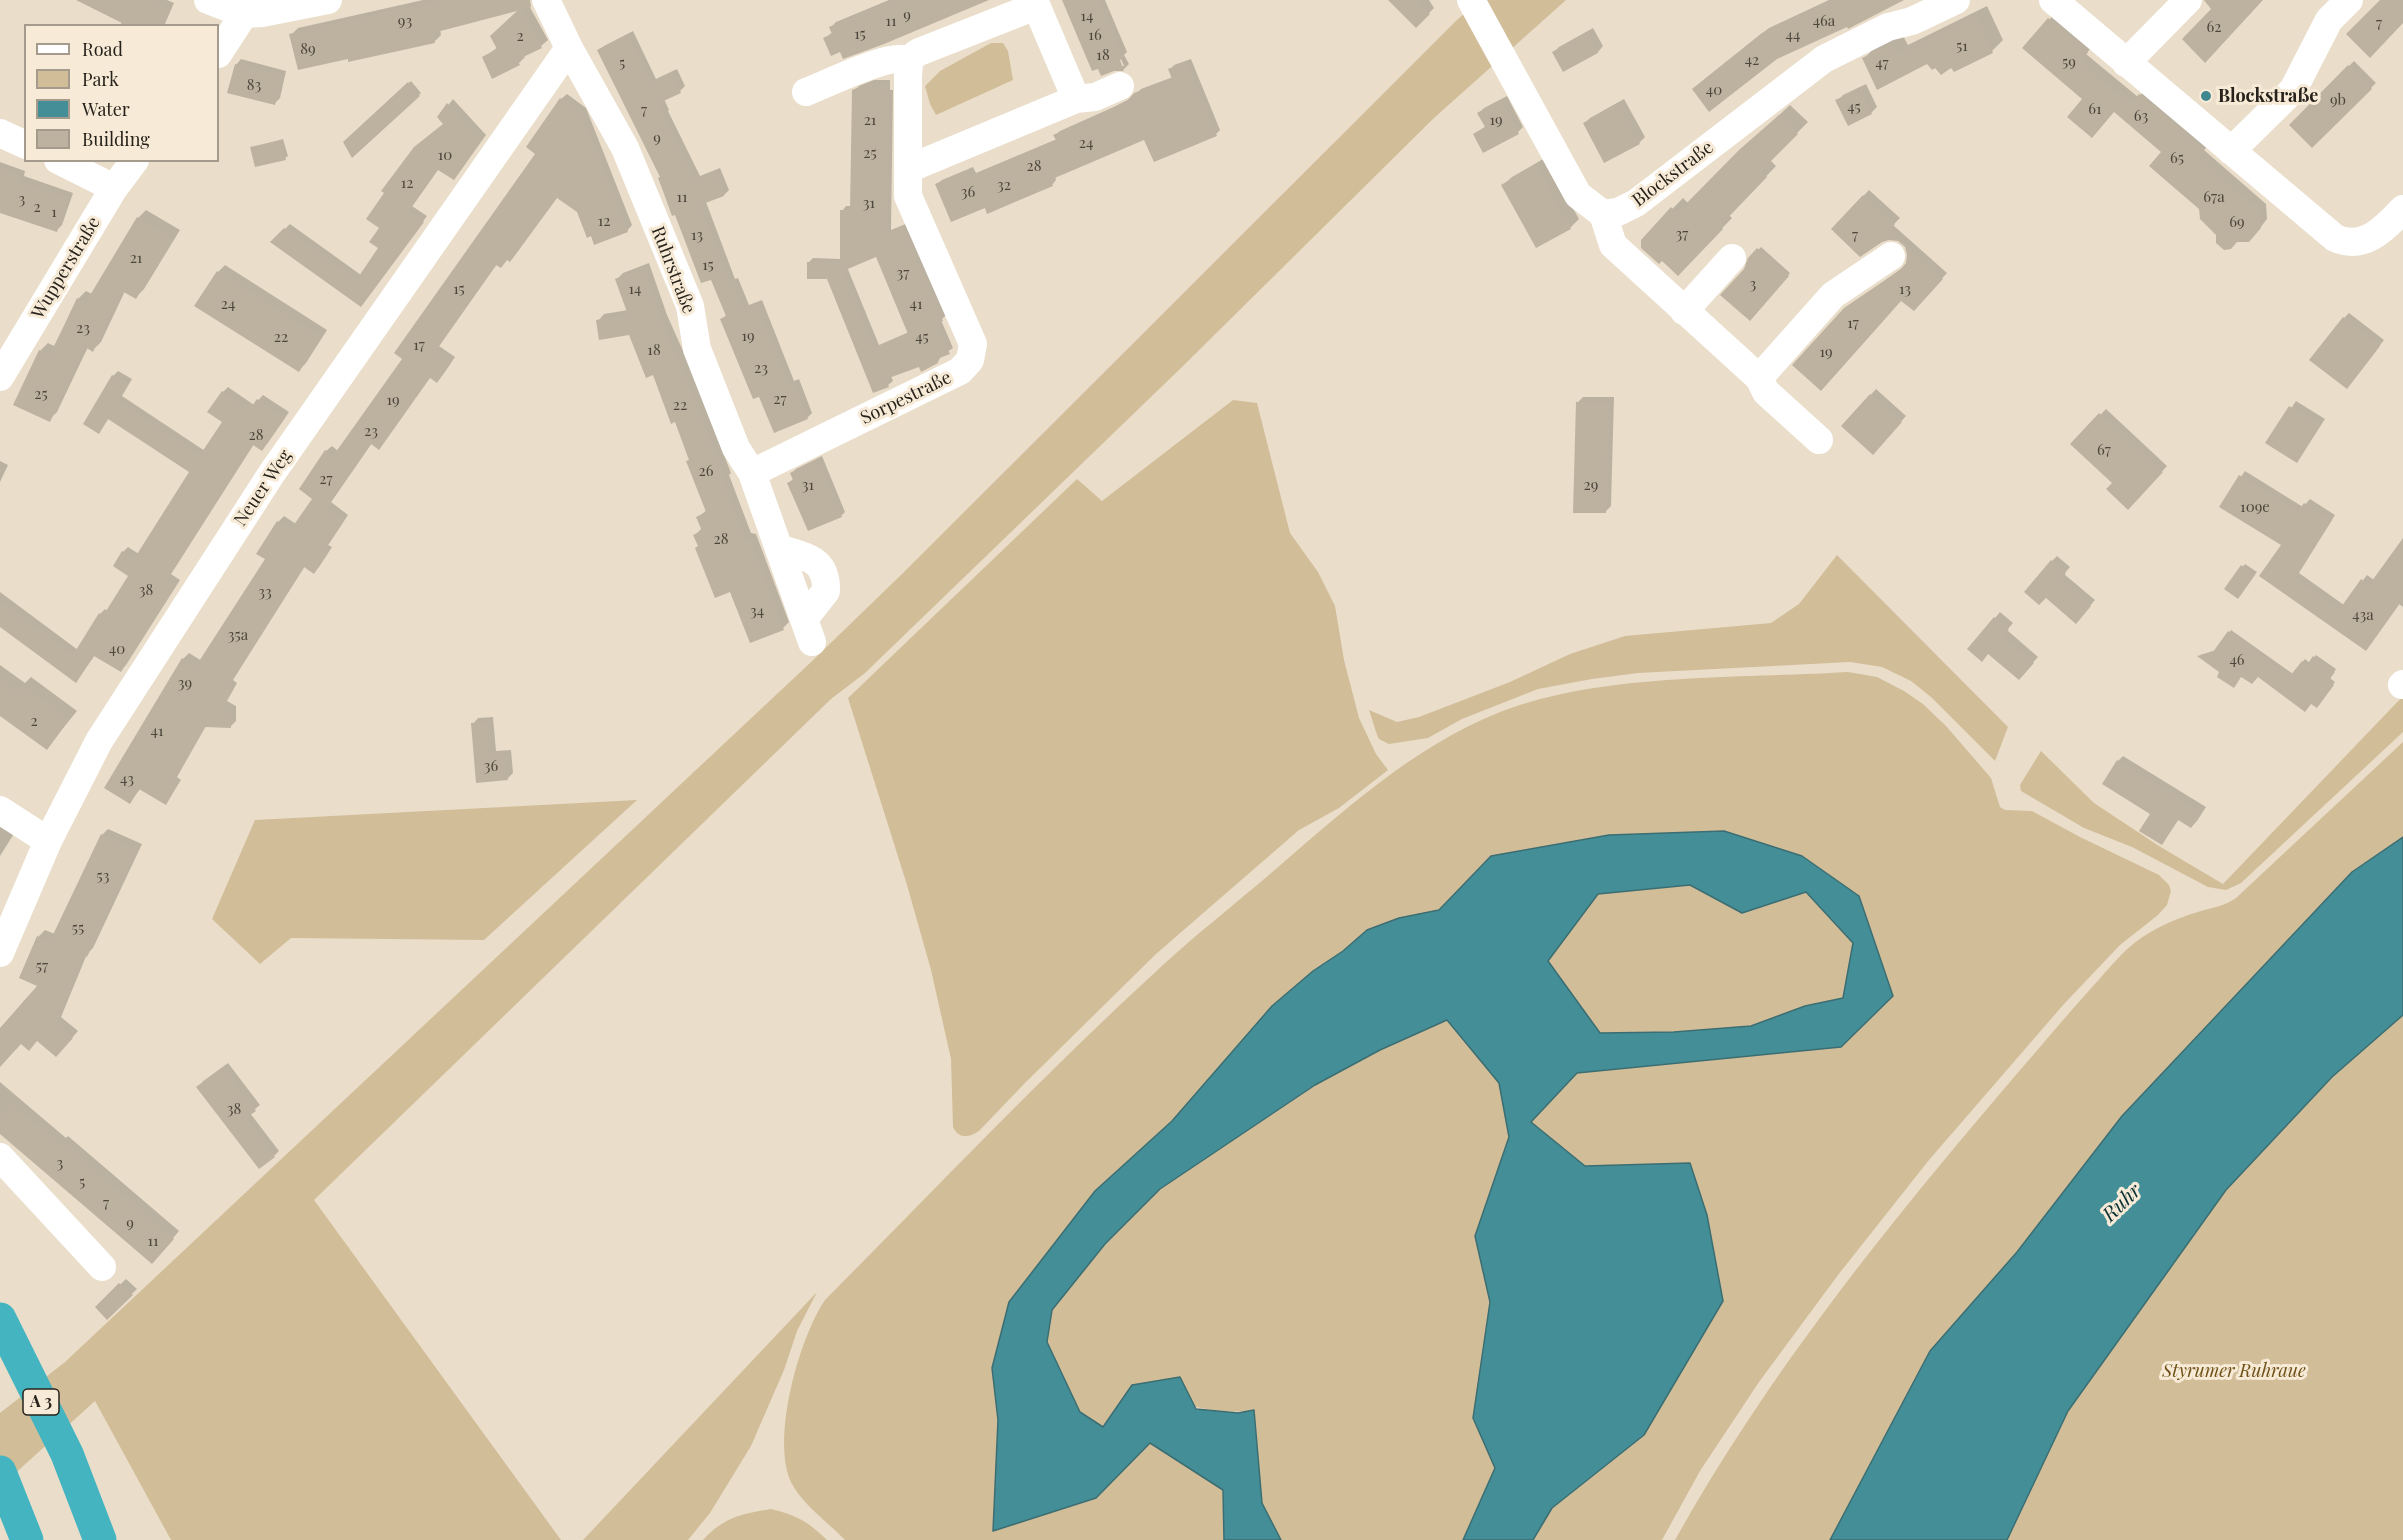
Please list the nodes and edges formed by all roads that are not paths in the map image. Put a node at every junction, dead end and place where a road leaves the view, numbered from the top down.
1 (208, 0) edge
2 (328, 0) edge
3 (546, 0) edge
4 (1471, 0) edge
5 (1956, 0) edge
6 (2054, 0) edge
7 (2188, 0) edge
8 (2349, 0) edge
9 (1035, 3) edge
10 (244, 14) junction
11 (569, 48) junction
12 (219, 52) edge
13 (909, 60) junction
14 (2126, 63) junction
15 (1120, 86) dead end
16 (806, 92) dead end
17 (1076, 99) junction
18 (0, 134) edge
19 (24, 144) edge
20 (2231, 152) junction
21 (62, 162) edge
22 (134, 162) edge
23 (908, 169) junction
24 (114, 188) junction
25 (2403, 209) edge
26 (1604, 214) junction
27 (1891, 256) dead end
28 (1732, 258) dead end
29 (1684, 311) junction
30 (0, 377) edge
31 (1759, 378) junction
32 (1819, 440) dead end
33 (752, 473) junction
34 (808, 631) dead end
35 (0, 810) edge
36 (48, 841) junction
37 (0, 953) edge
38 (0, 1156) edge
39 (102, 1266) dead end
40 (0, 1319) edge
41 (4, 1480) edge
42 (27, 1540) edge
43 (100, 1540) edge

1 - 10 street
2 - 10 street
3 - 11 street, Ruhrstraße
4 - 26 street
5 - 26 street, Blockstraße
6 - 14 street
7 - 14 street
8 - 20 street
9 - 13 street
9 - 17 street
10 - 12 street
11 - 33 street, Ruhrstraße
11 - 36 street, Neuer Weg
13 - 16 street
13 - 23 street, Sorpestraße
14 - 20 street
15 - 17 street
17 - 23 street
18 - 19 street
20 - 25 street
21 - 24 street
22 - 24 street, Wupperstraße
23 - 33 street, Sorpestraße
24 - 30 street, Wupperstraße
26 - 29 street
27 - 31 street
28 - 29 street
29 - 31 street
31 - 32 street
33 - 34 street, Ruhrstraße
35 - 36 street
36 - 37 street, Neuer Weg
38 - 39 street
40 - 43 highway, A 3
41 - 42 highway

